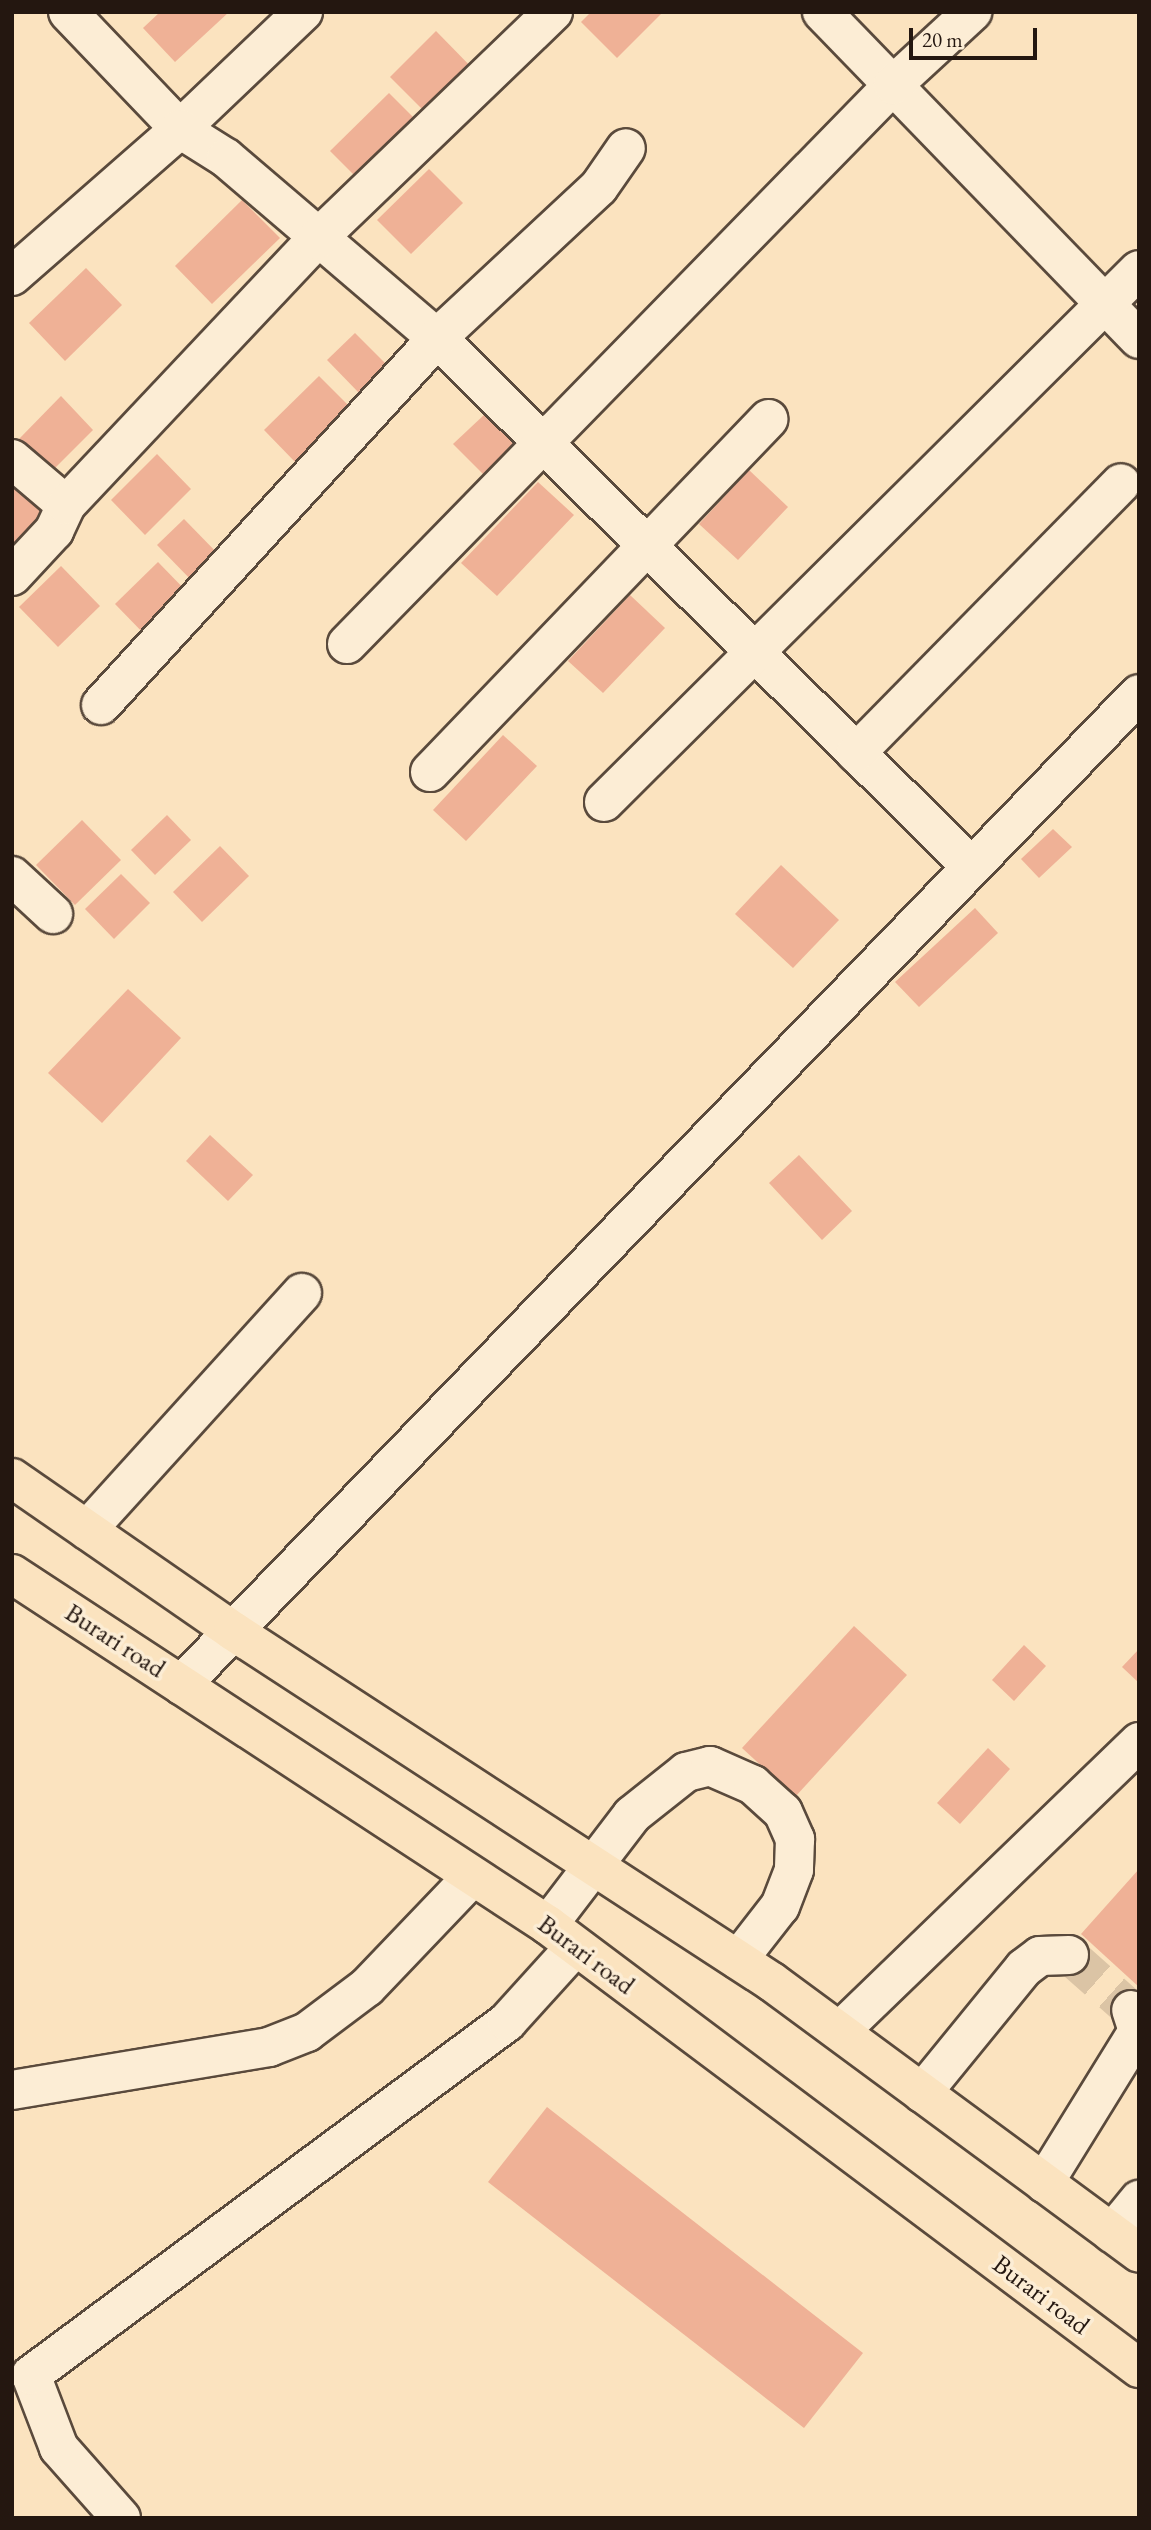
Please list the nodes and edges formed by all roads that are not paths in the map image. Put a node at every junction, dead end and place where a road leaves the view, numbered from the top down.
1 (68, 12) edge
2 (303, 12) edge
3 (553, 12) edge
4 (821, 12) edge
5 (972, 12) edge
6 (893, 85) junction
7 (180, 130) junction
8 (626, 148) dead end
9 (316, 240) junction
10 (1139, 270) edge
11 (12, 276) edge
12 (1105, 303) junction
13 (437, 338) junction
14 (1139, 339) edge
15 (769, 419) dead end
16 (541, 441) junction
17 (12, 459) edge
18 (1121, 483) dead end
19 (66, 505) junction
20 (646, 544) junction
21 (12, 576) edge
22 (347, 644) dead end
23 (753, 650) junction
24 (1139, 694) edge
25 (101, 705) dead end
26 (856, 753) junction
27 (430, 772) dead end
28 (604, 802) dead end
29 (971, 865) junction
30 (12, 876) edge
31 (53, 914) dead end
32 (302, 1293) dead end
33 (12, 1478) edge
34 (87, 1530) junction
35 (12, 1574) edge
36 (233, 1632) junction
37 (181, 1685) junction
38 (1139, 1742) edge
39 (589, 1866) junction
40 (472, 1876) junction
41 (561, 1936) junction
42 (1069, 1955) dead end
43 (738, 1960) junction
44 (1130, 2010) dead end
45 (840, 2031) junction
46 (12, 2090) edge
47 (922, 2093) junction
48 (1045, 2183) junction
49 (1139, 2200) edge
50 (1126, 2243) edge
51 (1139, 2368) edge
52 (121, 2518) edge

1 - 7 street
2 - 7 street
3 - 9 street
4 - 6 street
5 - 6 street
6 - 12 street
6 - 16 street
7 - 9 street
7 - 11 street
8 - 13 street
9 - 13 street
9 - 19 street
10 - 12 street
12 - 14 street
12 - 23 street
13 - 16 street
13 - 25 street
15 - 20 street
16 - 20 street
16 - 22 street
17 - 19 street
18 - 26 street
19 - 21 street
20 - 23 street
20 - 27 street
23 - 26 street
23 - 28 street
24 - 29 street
26 - 29 street
29 - 36 street
30 - 31 street
32 - 34 street
33 - 34 main road
34 - 36 main road
35 - 37 main road, Burari road
36 - 37 street
36 - 39 main road
37 - 40 main road, Burari road
38 - 45 street
39 - 41 street
39 - 43 main road
39 - 43 street
40 - 41 main road, Burari road
40 - 46 street
41 - 51 main road, Burari road
41 - 52 street
42 - 47 street
43 - 45 main road
44 - 48 street
45 - 47 main road
47 - 48 main road
48 - 50 main road
49 - 50 street

